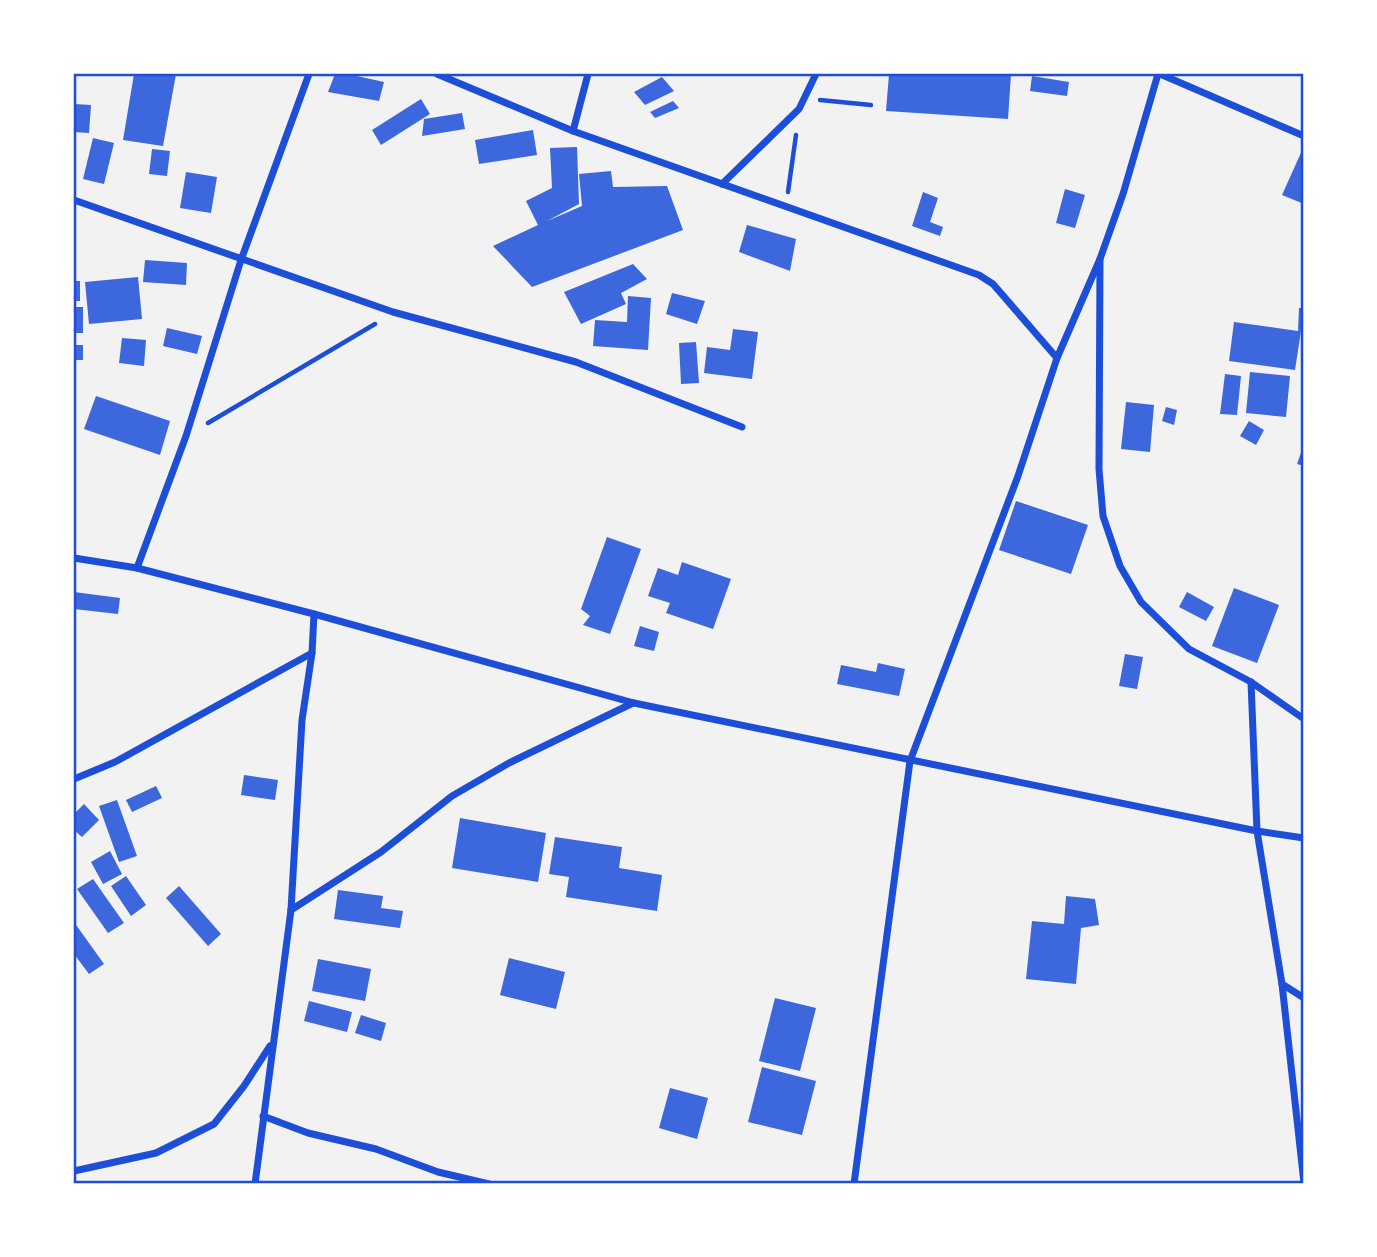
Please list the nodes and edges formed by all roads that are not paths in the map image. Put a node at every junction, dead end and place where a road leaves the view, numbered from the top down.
1 (310, 74) edge
2 (437, 74) edge
3 (588, 74) edge
4 (817, 74) edge
5 (1159, 74) edge
6 (573, 131) junction
7 (1304, 136) edge
8 (722, 184) junction
9 (74, 200) edge
10 (1100, 259) junction
11 (241, 260) junction
12 (1058, 358) junction
13 (742, 427) dead end
14 (74, 558) edge
15 (137, 568) junction
16 (314, 614) junction
17 (312, 653) junction
18 (1251, 682) junction
19 (634, 703) junction
20 (1304, 719) edge
21 (910, 761) junction
22 (74, 779) edge
23 (1256, 831) junction
24 (1304, 838) edge
25 (291, 910) junction
26 (1282, 984) junction
27 (1304, 998) edge
28 (272, 1042) junction
29 (263, 1116) junction
30 (74, 1171) edge
31 (1304, 1183) edge
32 (255, 1184) edge
33 (489, 1184) edge
34 (854, 1184) edge

1 - 11 street
2 - 6 street
3 - 6 street
4 - 8 street
5 - 7 street
5 - 10 street
6 - 8 street
8 - 12 street
9 - 11 street
10 - 12 street
10 - 18 street
11 - 13 street
11 - 15 street
12 - 21 street
14 - 15 street
15 - 16 street
16 - 17 street
16 - 19 street
17 - 22 street
17 - 25 street
18 - 20 street
18 - 23 street
19 - 21 street
19 - 25 street
21 - 23 street
21 - 34 street
23 - 24 street
23 - 26 street
25 - 28 street
26 - 27 street
26 - 31 street
28 - 29 street
28 - 30 street
29 - 32 street
29 - 33 street

